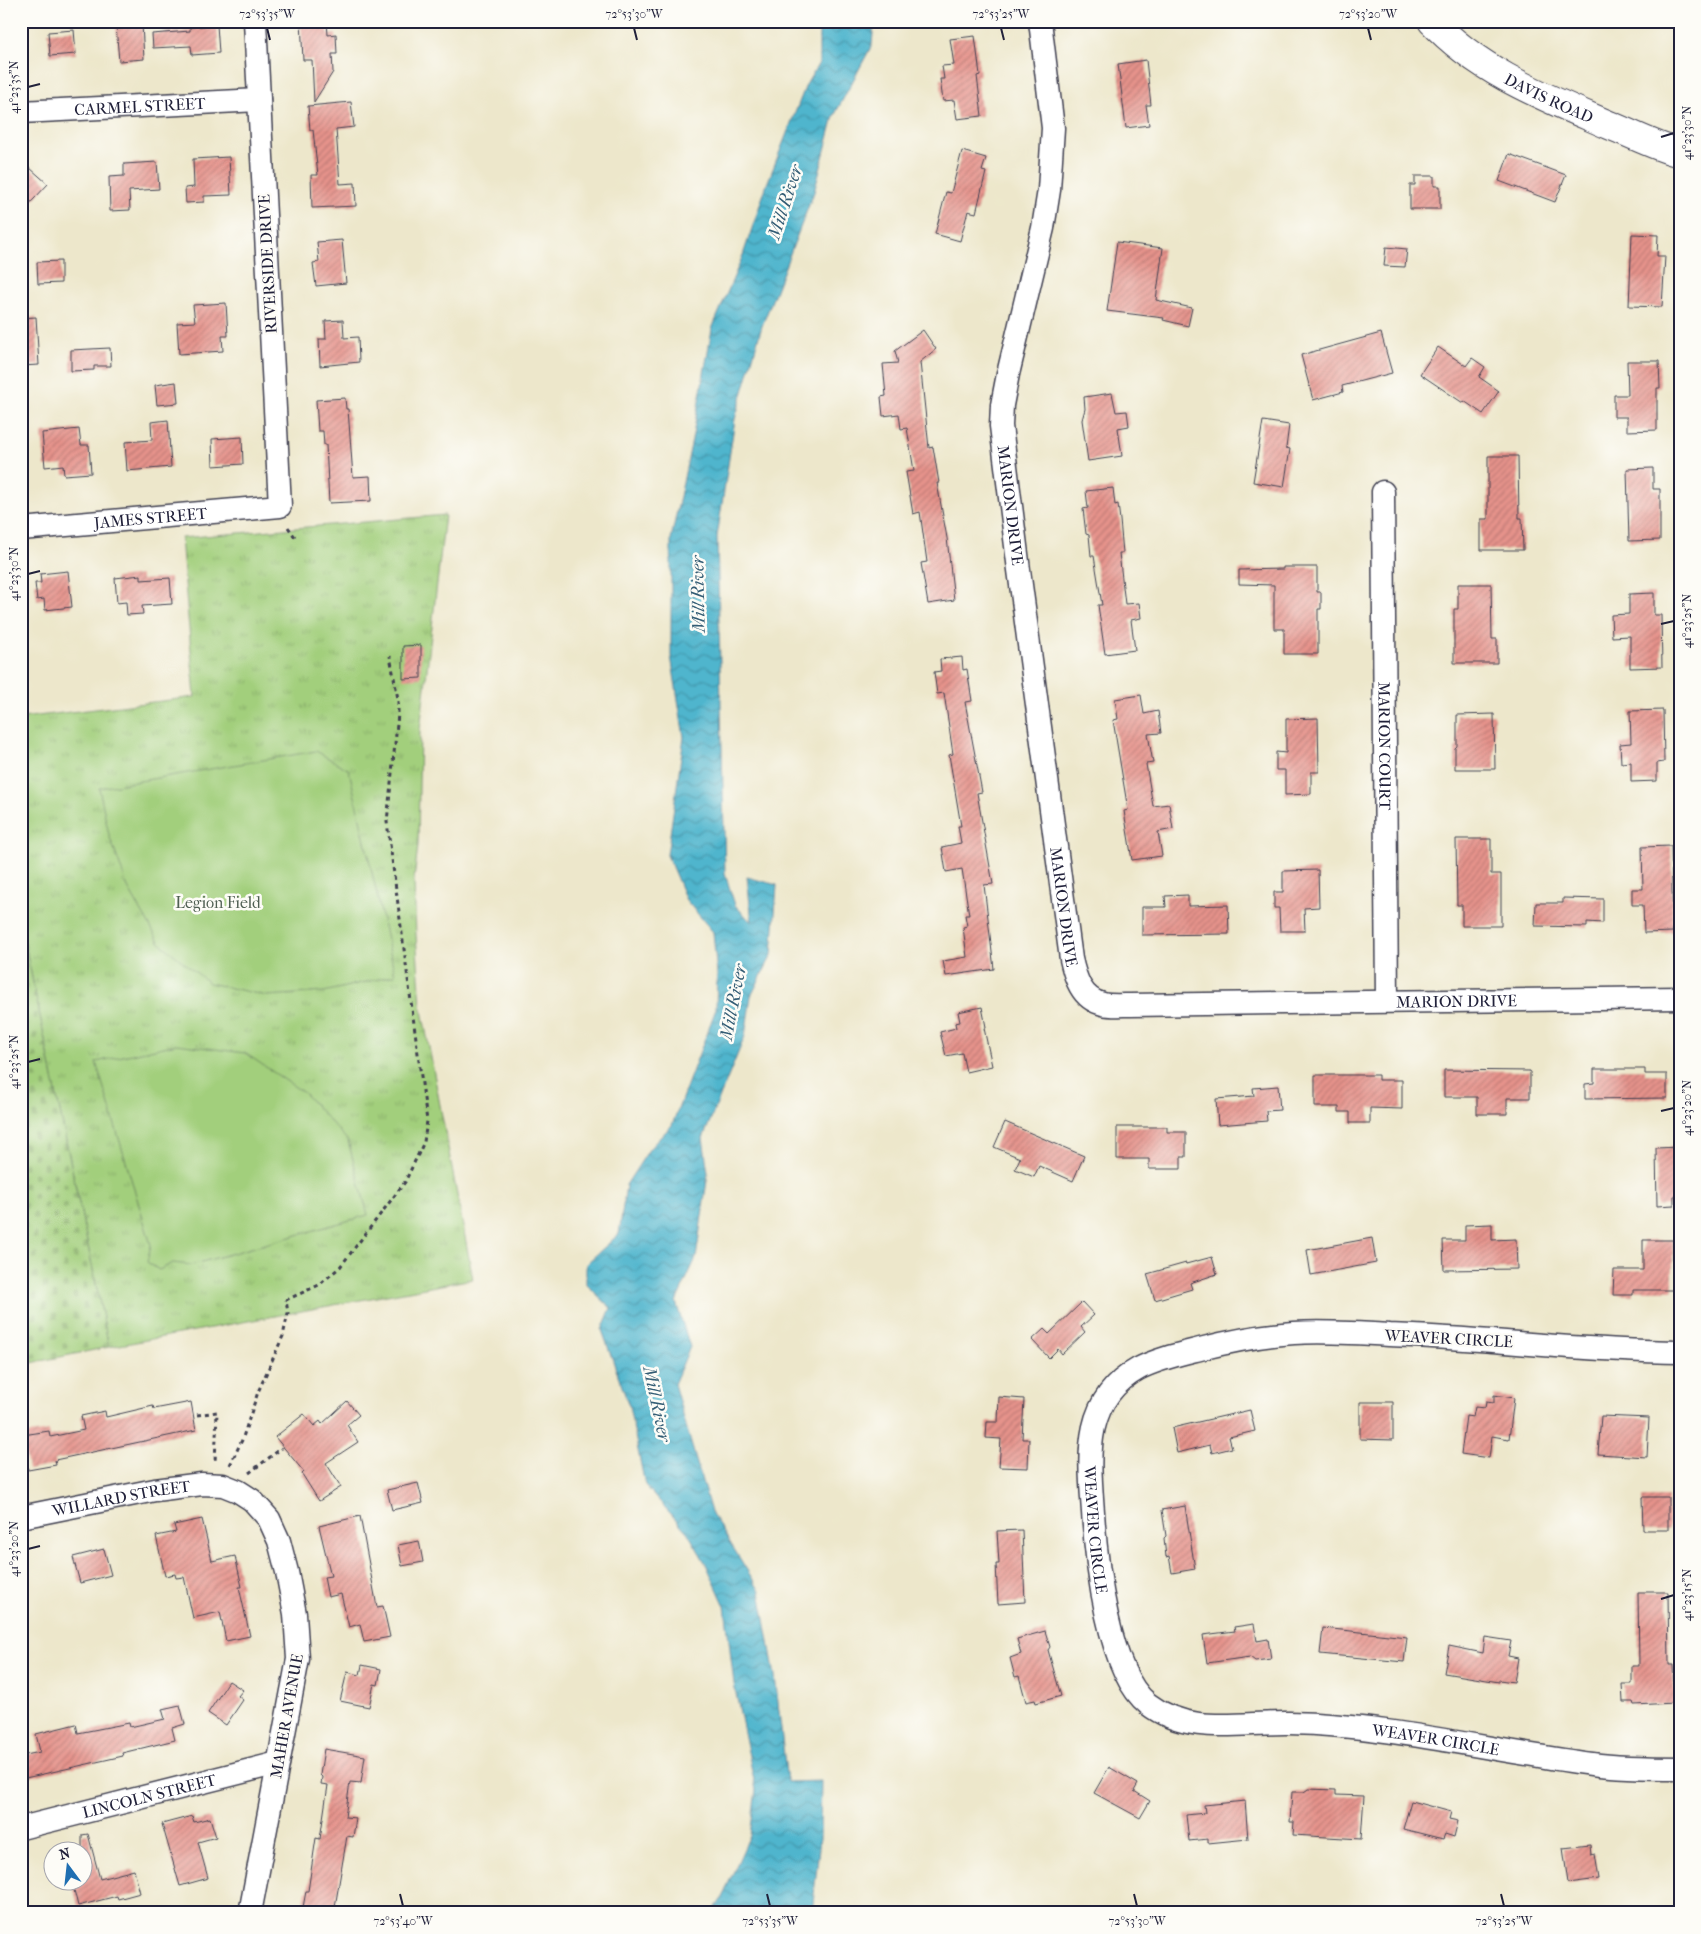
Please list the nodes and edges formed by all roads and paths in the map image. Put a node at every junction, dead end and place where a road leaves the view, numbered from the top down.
1 (255, 21) edge
2 (1040, 21) edge
3 (1432, 21) edge
4 (259, 100) junction
5 (21, 112) edge
6 (1680, 153) edge
7 (1383, 492) dead end
8 (280, 506) joint
9 (288, 527) dead end
10 (21, 529) edge
11 (295, 537) dead end
12 (390, 656) dead end
13 (1680, 998) edge
14 (1388, 1001) junction
15 (1680, 1352) edge
16 (198, 1416) dead end
17 (282, 1448) dead end
18 (215, 1463) dead end
19 (230, 1488) junction
20 (21, 1517) edge
21 (278, 1763) junction
22 (1680, 1768) edge
23 (21, 1828) edge
24 (250, 1913) edge

1 - 4 street, RIVERSIDE DRIVE
2 - 14 street, MARION DRIVE
3 - 6 main road, DAVIS ROAD
4 - 5 street, CARMEL STREET
4 - 8 street, RIVERSIDE DRIVE
7 - 14 street, MARION COURT
8 - 10 street, JAMES STREET
9 - 11 path
12 - 19 path
13 - 14 street, MARION DRIVE
15 - 22 street, WEAVER CIRCLE
16 - 18 path
17 - 19 path
19 - 20 street, WILLARD STREET
19 - 21 street, MAHER AVENUE
21 - 23 street, LINCOLN STREET
21 - 24 street, MAHER AVENUE

